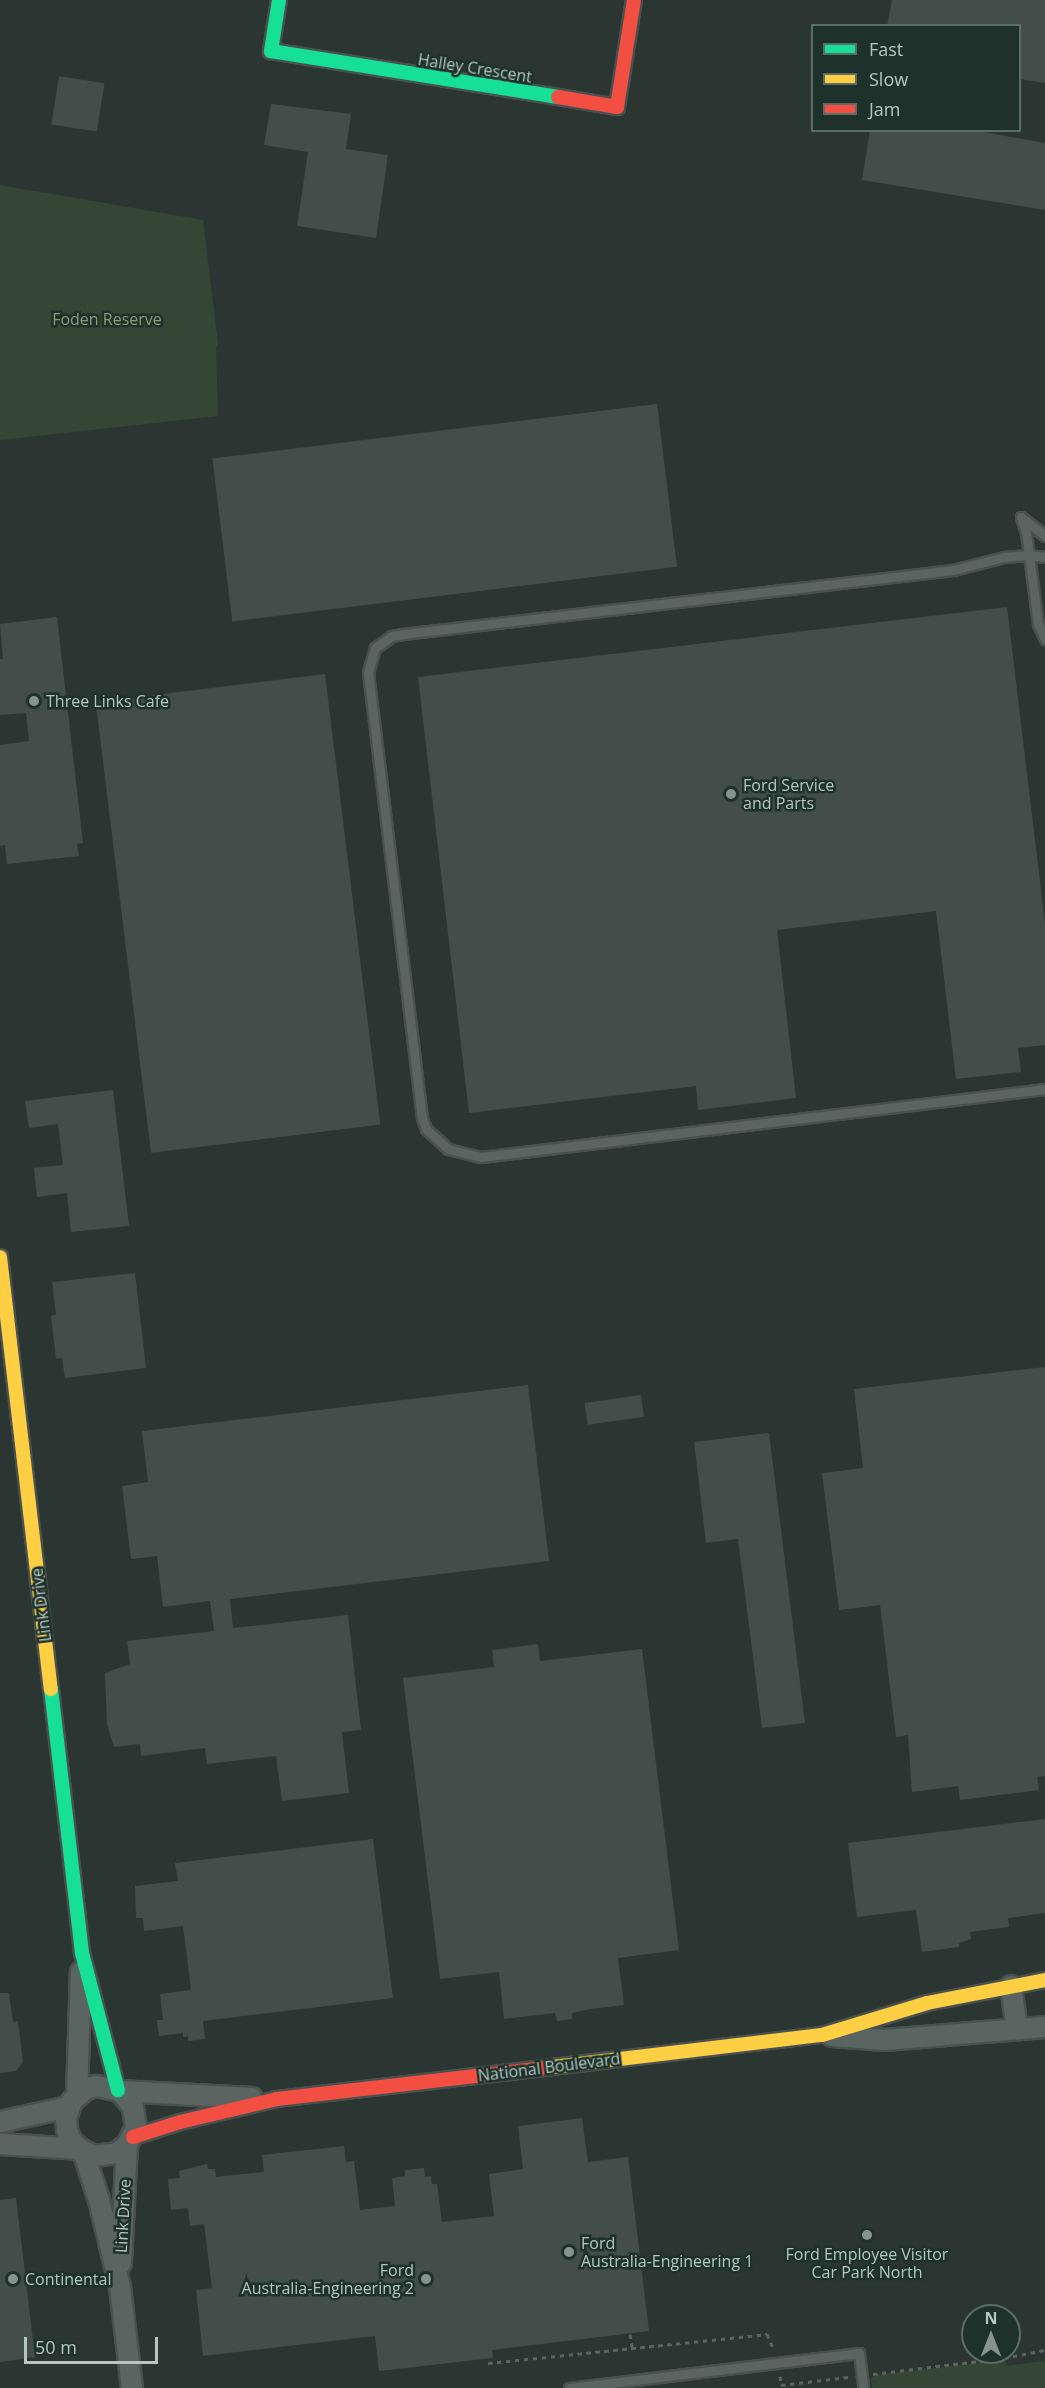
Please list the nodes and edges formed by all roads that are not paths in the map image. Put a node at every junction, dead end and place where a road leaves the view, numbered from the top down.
1 (279, 0) edge
2 (634, 0) edge
3 (1045, 536) edge
4 (1028, 555) junction
5 (1045, 557) edge
6 (1035, 603) junction
7 (1045, 604) edge
8 (1045, 639) edge
9 (1045, 1089) edge
10 (0, 1257) edge
11 (82, 1953) junction
12 (1045, 1980) edge
13 (1011, 1986) junction
14 (1045, 2027) edge
15 (1017, 2030) junction
16 (822, 2035) junction
17 (119, 2091) junction
18 (277, 2099) junction
19 (73, 2101) junction
20 (0, 2122) edge
21 (130, 2141) junction
22 (0, 2144) edge
23 (81, 2150) junction
24 (120, 2287) junction
25 (132, 2388) edge
26 (569, 2388) edge
27 (863, 2388) edge

1 - 2 street, Halley Crescent
3 - 4 lane
4 - 5 lane
4 - 6 lane
4 - 9 lane
6 - 7 lane
6 - 8 lane
10 - 11 street, Link Drive
11 - 17 street, Link Drive
11 - 19 street, Link Drive
12 - 13 street, National Boulevard
13 - 15 street
13 - 16 street, National Boulevard
14 - 15 street, National Boulevard
15 - 16 street, National Boulevard
16 - 18 street, National Boulevard
17 - 18 street, National Boulevard
17 - 19 street
17 - 21 street
18 - 21 street, National Boulevard
19 - 20 street
19 - 23 street
21 - 23 street
21 - 24 street, Link Drive
22 - 23 street
23 - 24 street, Link Drive
24 - 25 street, Link Drive
26 - 27 lane

